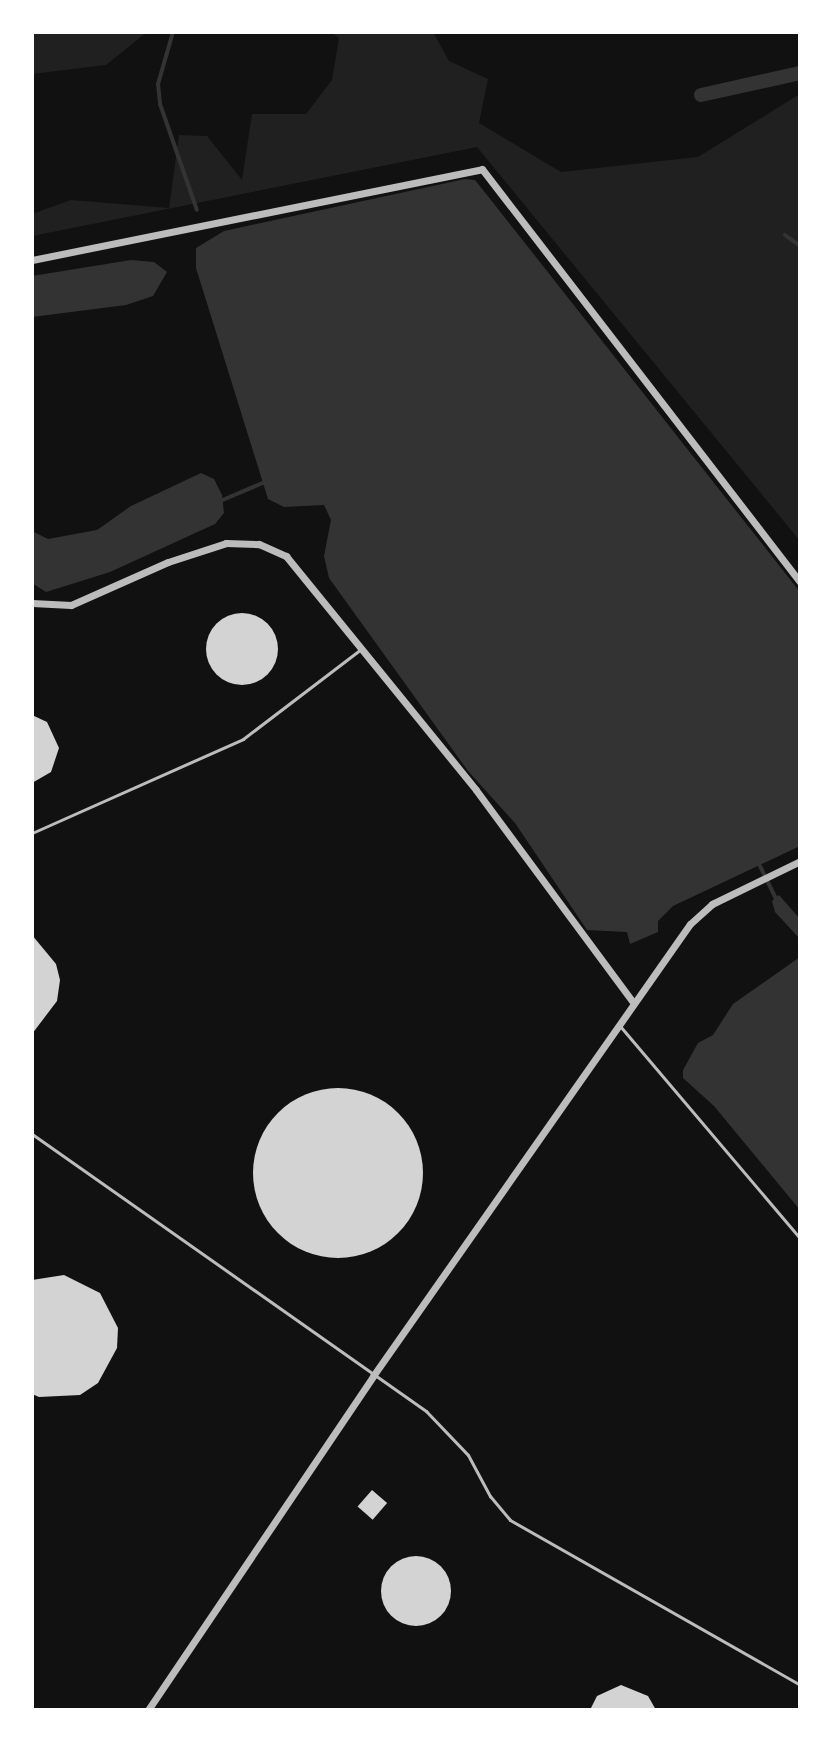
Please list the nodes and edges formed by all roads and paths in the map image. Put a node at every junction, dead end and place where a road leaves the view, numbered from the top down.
1 (32, 260) edge
2 (800, 582) edge
3 (32, 603) edge
4 (364, 647) junction
5 (32, 833) edge
6 (800, 861) edge
7 (633, 1002) junction
8 (618, 1023) junction
9 (32, 1134) edge
10 (800, 1238) edge
11 (373, 1376) junction
12 (800, 1685) edge
13 (148, 1710) edge

1 - 2 street
3 - 4 street
4 - 5 lane
4 - 7 street
6 - 7 street
7 - 8 street
8 - 10 lane
8 - 11 street
9 - 11 lane
11 - 12 lane
11 - 13 street

